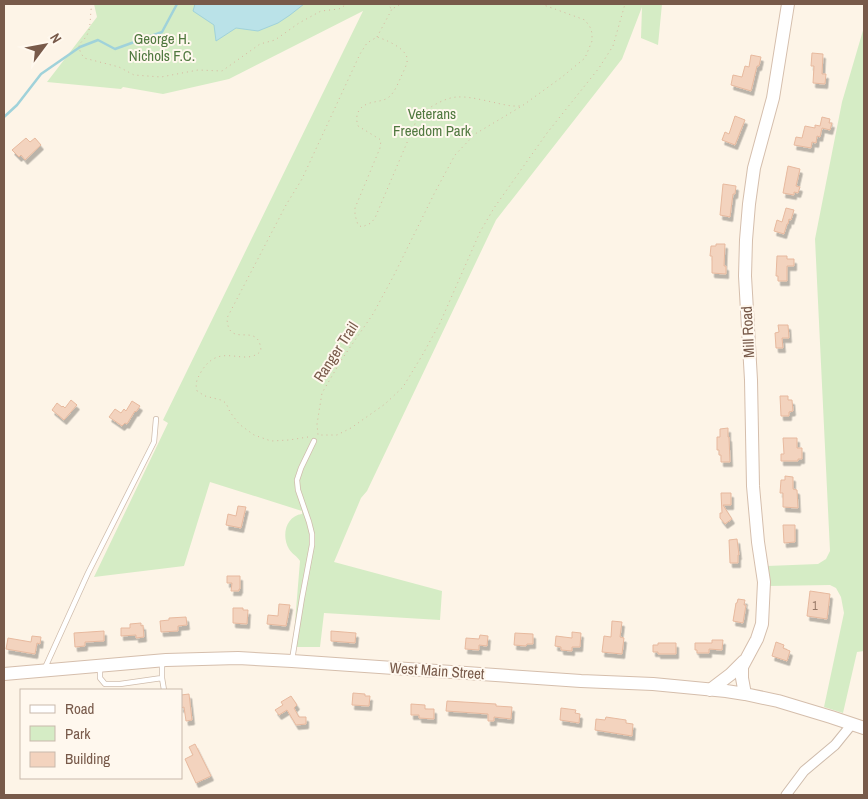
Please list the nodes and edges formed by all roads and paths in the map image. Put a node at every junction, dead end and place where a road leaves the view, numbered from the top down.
1 (92, 4) edge
2 (347, 4) edge
3 (386, 4) edge
4 (401, 4) edge
5 (541, 4) edge
6 (625, 4) edge
7 (788, 4) edge
8 (392, 9) junction
9 (377, 37) junction
10 (522, 106) junction
11 (156, 419) dead end
12 (308, 436) dead end
13 (314, 441) dead end
14 (162, 660) junction
15 (745, 660) junction
16 (292, 661) junction
17 (100, 666) junction
18 (43, 671) junction
19 (4, 674) edge
20 (162, 678) junction
21 (164, 689) edge
22 (710, 690) junction
23 (746, 694) junction
24 (858, 726) edge
25 (786, 795) edge

1 - 2 path
3 - 8 path
4 - 8 path
5 - 10 path, Ranger Trail
6 - 10 path, Ranger Trail
7 - 15 main road, Mill Road
8 - 9 path
9 - 10 path
9 - 12 path
11 - 18 lane
13 - 16 lane
14 - 16 main road, West Main Street
14 - 17 main road, West Main Street
14 - 20 lane
15 - 22 main road, Mill Road
15 - 23 main road, Mill Road
16 - 22 main road, West Main Street
17 - 18 main road, West Main Street
17 - 20 lane
18 - 19 main road, West Main Street
20 - 21 lane
22 - 23 main road, West Main Street
23 - 24 main road, West Main Street
24 - 25 street

